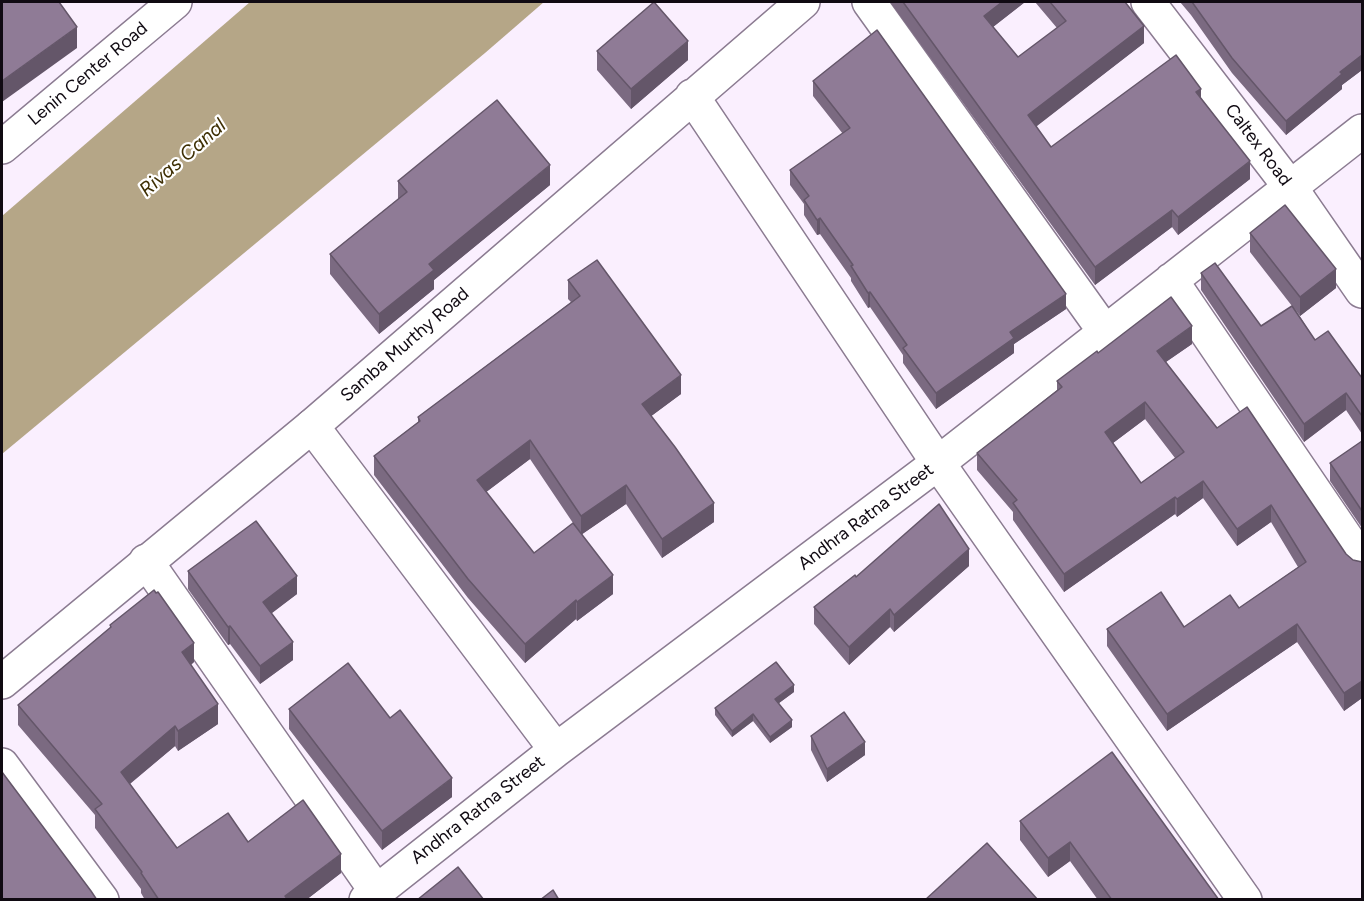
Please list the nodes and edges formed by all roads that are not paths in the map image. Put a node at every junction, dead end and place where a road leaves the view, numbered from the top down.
1 (175, 2) edge
2 (802, 2) edge
3 (869, 2) edge
4 (1148, 2) edge
5 (692, 96) junction
6 (1362, 130) edge
7 (2, 147) edge
8 (1290, 187) junction
9 (1171, 279) junction
10 (1362, 291) edge
11 (1105, 332) junction
12 (312, 426) junction
13 (938, 463) junction
14 (146, 561) junction
15 (1362, 561) edge
16 (2, 682) edge
17 (556, 750) junction
18 (2, 765) edge
19 (371, 895) edge
20 (102, 900) edge
21 (1245, 900) edge

1 - 7 street, Lenin Center Road
2 - 5 street, Samba Murthy Road
3 - 11 street
4 - 8 street, Caltex Road
5 - 12 street, Samba Murthy Road
5 - 13 street
6 - 8 street, Andhra Ratna Street
8 - 9 street, Andhra Ratna Street
8 - 10 street, Caltex Road
9 - 11 street, Andhra Ratna Street
9 - 15 street
11 - 13 street, Andhra Ratna Street
12 - 14 street, Samba Murthy Road
12 - 17 street
13 - 17 street, Andhra Ratna Street
13 - 21 street
14 - 16 street, Samba Murthy Road
14 - 19 street
17 - 19 street, Andhra Ratna Street
18 - 20 street

